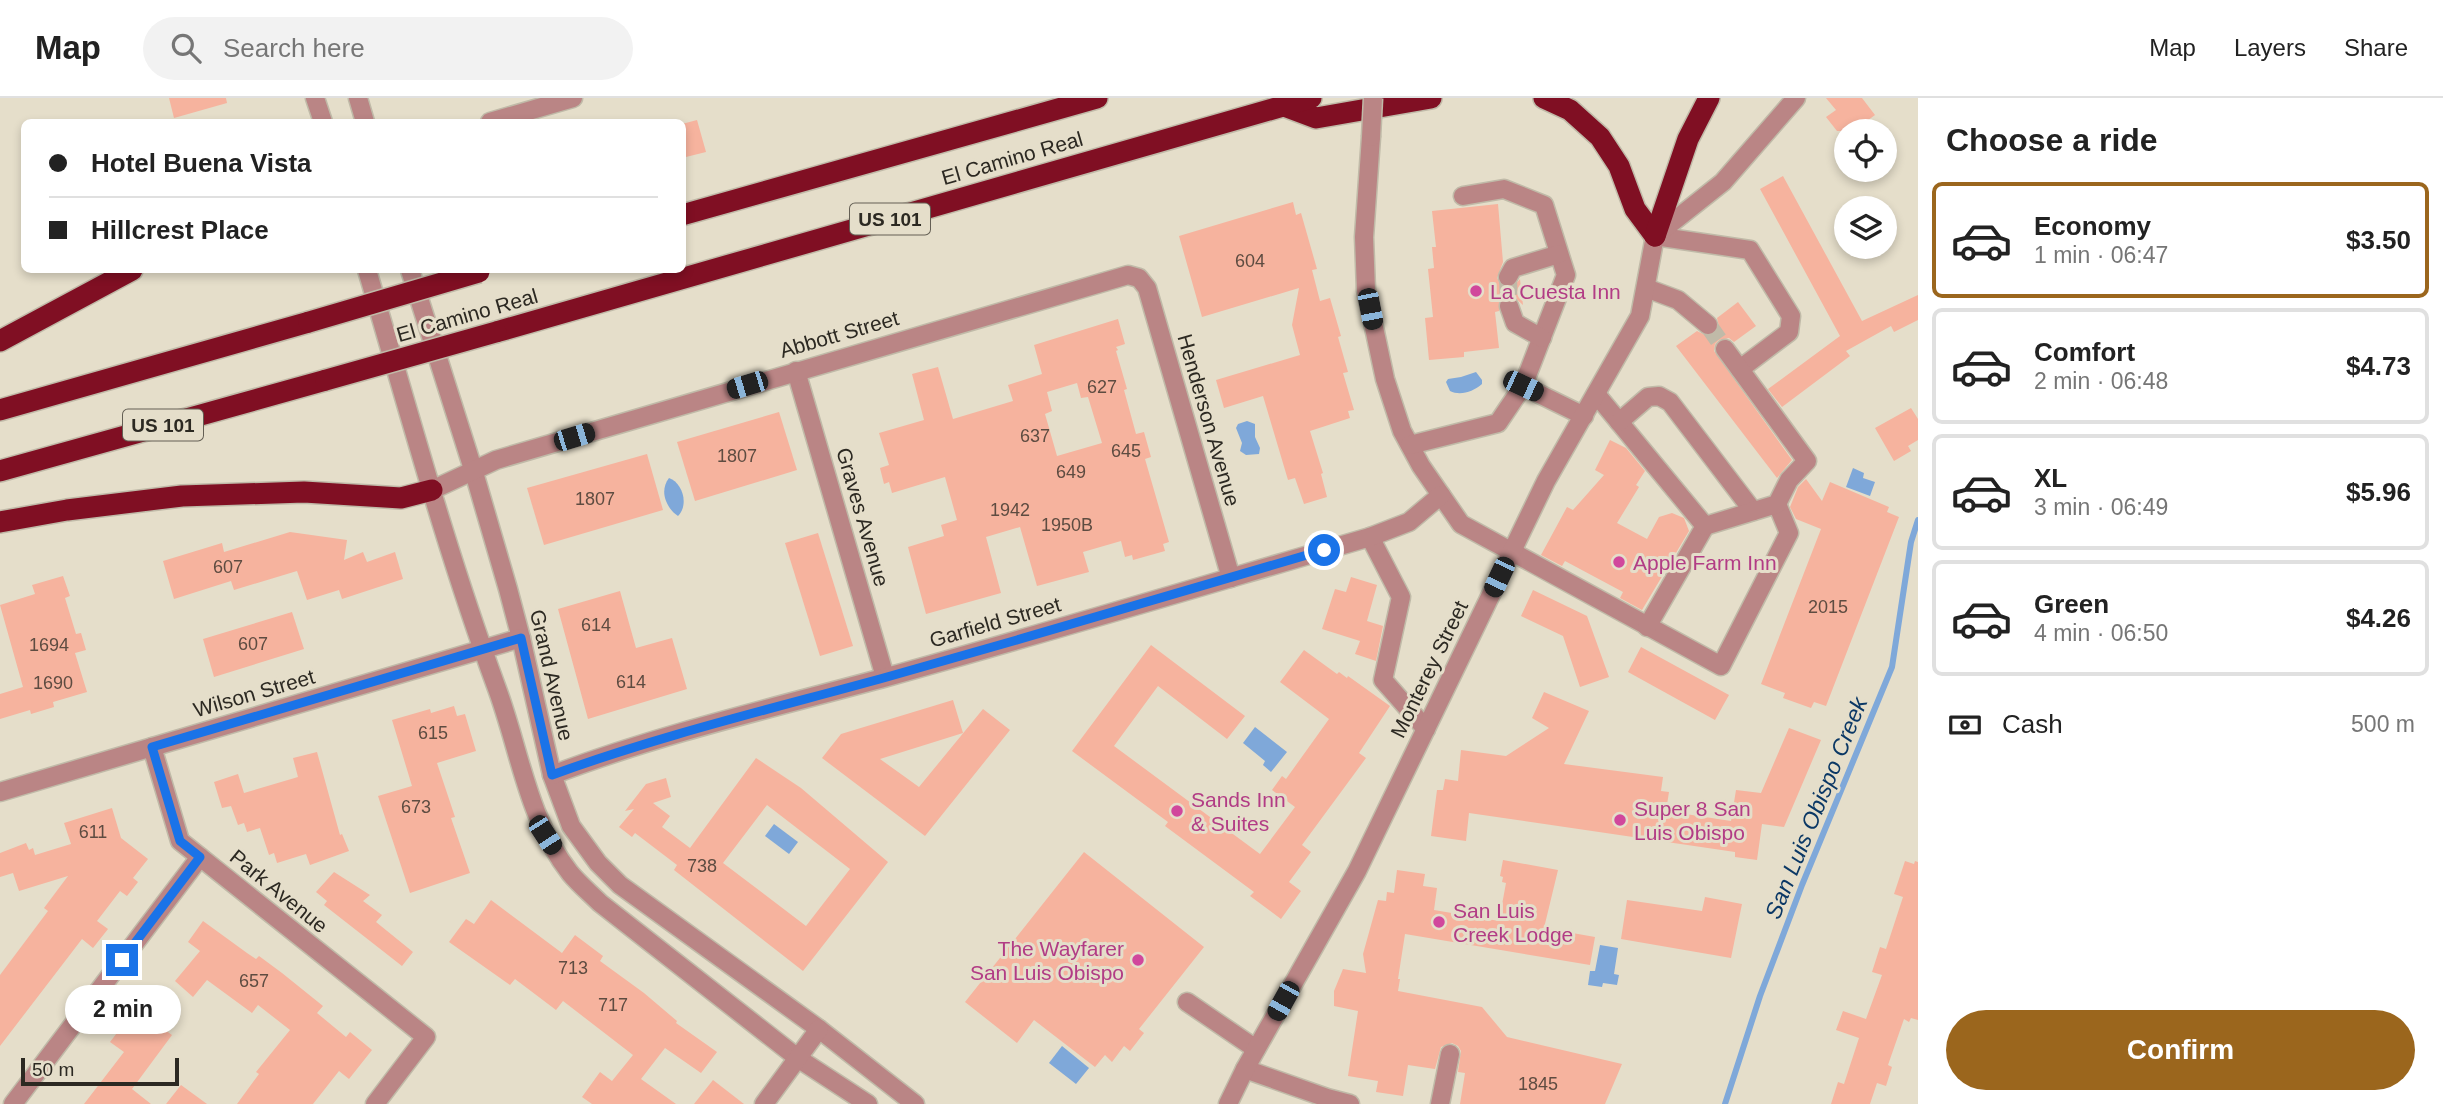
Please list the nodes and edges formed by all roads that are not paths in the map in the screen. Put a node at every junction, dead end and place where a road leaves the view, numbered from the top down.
1 (315, 98) edge
2 (358, 98) edge
3 (573, 98) edge
4 (1097, 98) edge
5 (1311, 98) edge
6 (1373, 98) edge
7 (1431, 98) edge
8 (1544, 98) edge
9 (1709, 98) edge
10 (1796, 98) edge
11 (1284, 106) junction
12 (322, 119) edge
13 (364, 119) edge
14 (500, 119) edge
15 (1463, 196) dead end
16 (686, 214) edge
17 (1656, 236) junction
18 (1559, 254) junction
19 (126, 273) edge
20 (368, 273) edge
21 (411, 273) edge
22 (477, 273) edge
23 (1508, 277) dead end
24 (1139, 278) joint
25 (1646, 288) junction
26 (1509, 306) tunnel mouth
27 (1708, 325) tunnel mouth
28 (1542, 338) junction
29 (0, 341) edge
30 (1725, 349) tunnel mouth
31 (1740, 369) junction
32 (796, 370) junction
33 (1523, 386) junction
34 (1596, 394) junction
35 (0, 410) edge
36 (1584, 415) junction
37 (1619, 422) junction
38 (1410, 445) junction
39 (473, 469) junction
40 (0, 471) edge
41 (432, 489) junction
42 (1441, 495) junction
43 (1777, 504) junction
44 (1753, 511) junction
45 (0, 522) edge
46 (1704, 526) junction
47 (1370, 537) junction
48 (1510, 553) junction
49 (1231, 578) junction
50 (1647, 627) junction
51 (521, 638) junction
52 (482, 650) junction
53 (886, 677) junction
54 (1426, 729) junction
55 (152, 747) junction
56 (552, 775) junction
57 (0, 792) edge
58 (200, 857) junction
59 (1187, 1002) dead end
60 (819, 1029) junction
61 (1256, 1049) junction
62 (1450, 1054) dead end
63 (799, 1059) junction
64 (1245, 1069) junction
65 (1326, 1101) edge
66 (13, 1104) edge
67 (375, 1104) edge
68 (765, 1104) edge
69 (867, 1104) edge
70 (915, 1104) edge
71 (1228, 1104) edge
72 (1350, 1104) edge
73 (1440, 1104) edge

1 - 12 street
2 - 13 street
3 - 14 street
4 - 16 highway, El Camino Real
5 - 11 highway, El Camino Real / US 101
6 - 38 street, bridge
7 - 11 highway
8 - 17 highway
9 - 17 highway
10 - 17 street
11 - 40 highway, El Camino Real / US 101, bridge
15 - 18 street
17 - 25 street, Monterey Street
17 - 31 street
18 - 23 street
18 - 28 street
19 - 29 highway
20 - 41 street
21 - 39 street, Grand Avenue
22 - 35 highway, El Camino Real, bridge
24 - 32 street, Abbott Street
24 - 49 street, Henderson Avenue
25 - 27 street
25 - 34 street, Monterey Street
26 - 28 street
28 - 33 street
30 - 31 street
31 - 43 street
32 - 39 street, Abbott Street
32 - 53 street, Graves Avenue
33 - 36 street
33 - 38 street
34 - 36 street, Monterey Street
34 - 37 street
36 - 48 street, Monterey Street
37 - 44 street
37 - 46 street
38 - 42 street
39 - 41 street, Abbott Street
39 - 51 street, Grand Avenue
41 - 45 highway
41 - 52 street
42 - 47 street, Garfield Street
42 - 48 street
43 - 44 street
43 - 50 street
44 - 46 street
46 - 50 street
47 - 49 street, Garfield Street
47 - 54 street
48 - 50 street
48 - 54 street, Monterey Street
49 - 53 street, Garfield Street
51 - 52 street, Wilson Street
51 - 56 street, Grand Avenue
52 - 55 street, Wilson Street
52 - 63 street
53 - 56 street, Garfield Street
54 - 61 street, Monterey Street
55 - 57 street, Wilson Street
55 - 58 street, Park Avenue
56 - 60 street, Grand Avenue
58 - 66 street
58 - 67 street, Park Avenue
59 - 61 street
60 - 63 street
60 - 70 street, Grand Avenue
61 - 64 street, Monterey Street
62 - 73 street
63 - 68 street
63 - 69 street
64 - 65 street
64 - 71 street, Monterey Street
65 - 72 street

